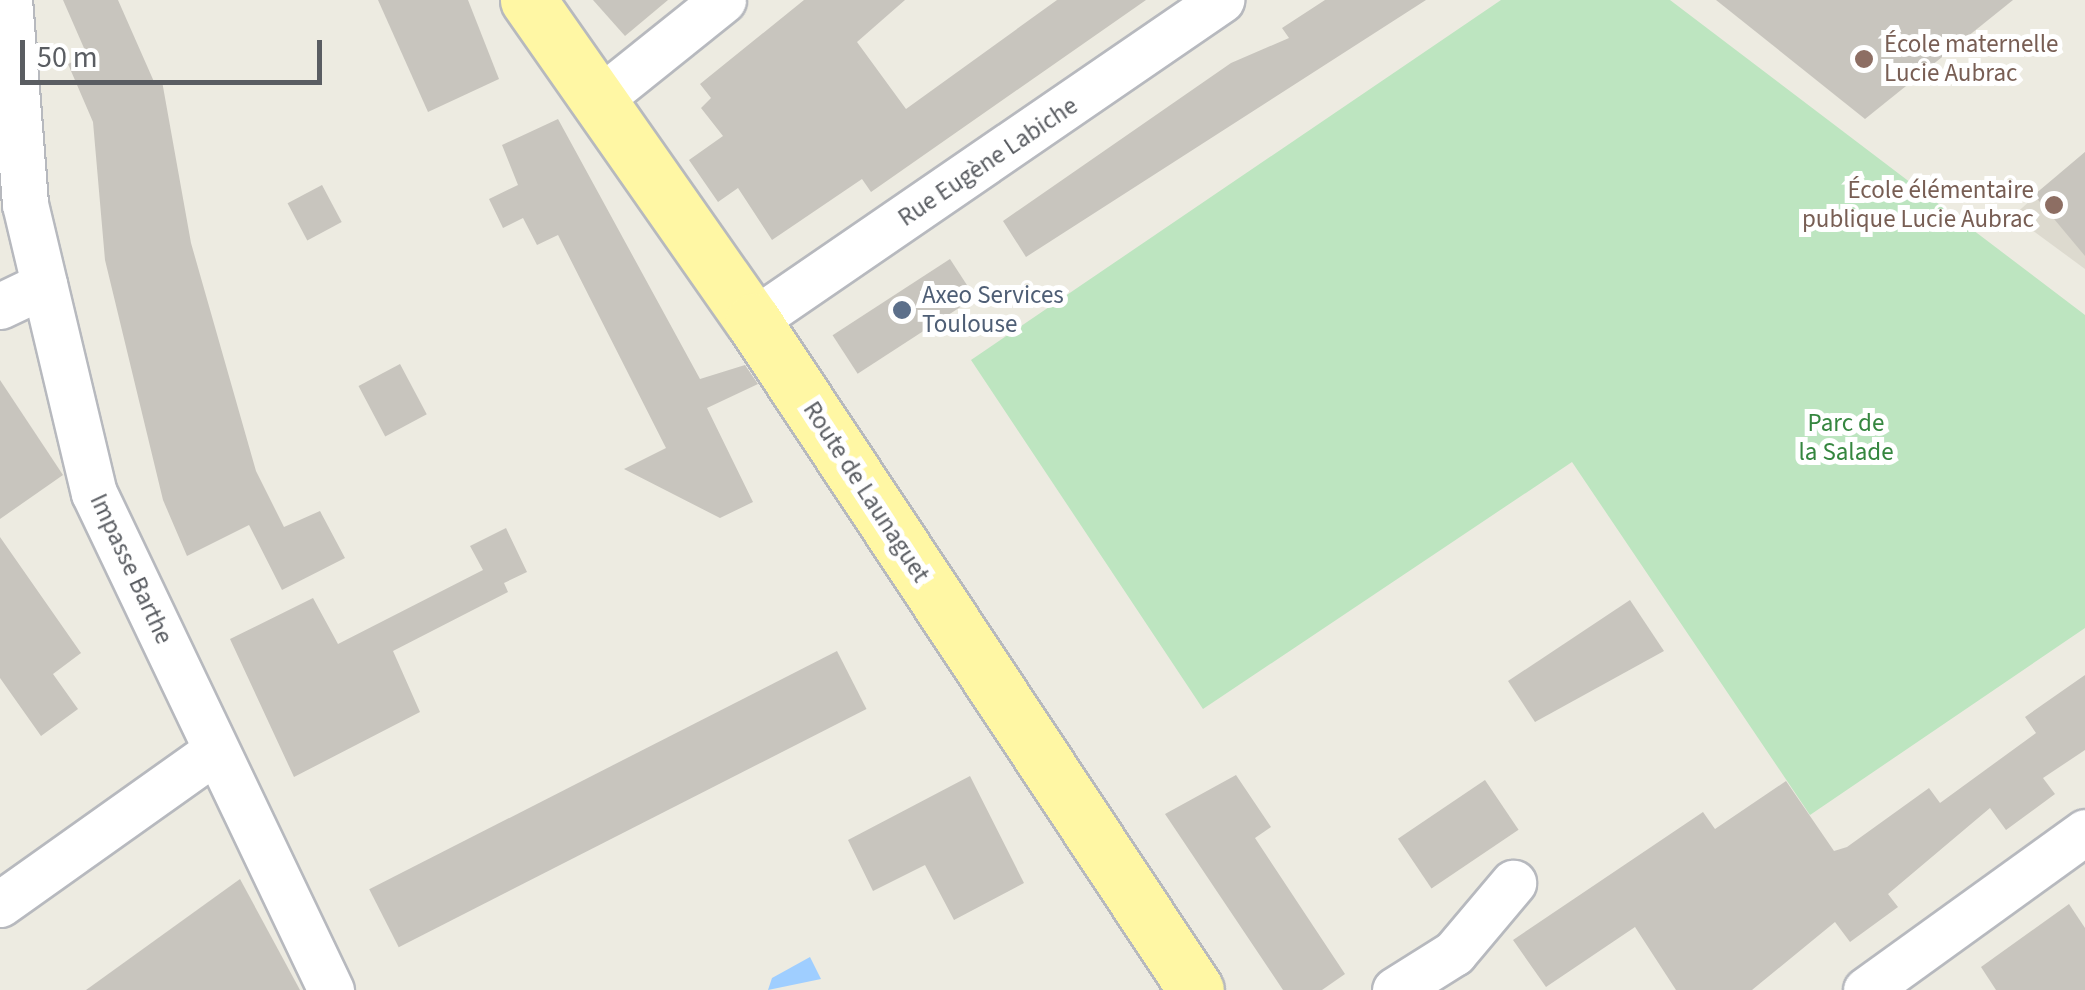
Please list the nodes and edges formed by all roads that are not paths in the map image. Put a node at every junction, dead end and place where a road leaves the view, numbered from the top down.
1 (9, 0) edge
2 (528, 0) edge
3 (723, 0) edge
4 (1221, 0) edge
5 (602, 98) junction
6 (44, 285) junction
7 (0, 306) edge
8 (753, 320) junction
9 (215, 750) junction
10 (2085, 832) edge
11 (1513, 883) dead end
12 (0, 904) edge
13 (331, 990) edge
14 (1196, 990) edge
15 (1395, 990) edge
16 (1866, 990) edge

1 - 6 street, Impasse Barthe
2 - 5 main road, Route de Launaguet
3 - 5 street
4 - 8 street, Rue Eugène Labiche
5 - 8 main road, Route de Launaguet
6 - 7 street
6 - 9 street, Impasse Barthe
8 - 14 main road, Route de Launaguet
9 - 12 street
9 - 13 street, Impasse Barthe
10 - 16 street
11 - 15 street

